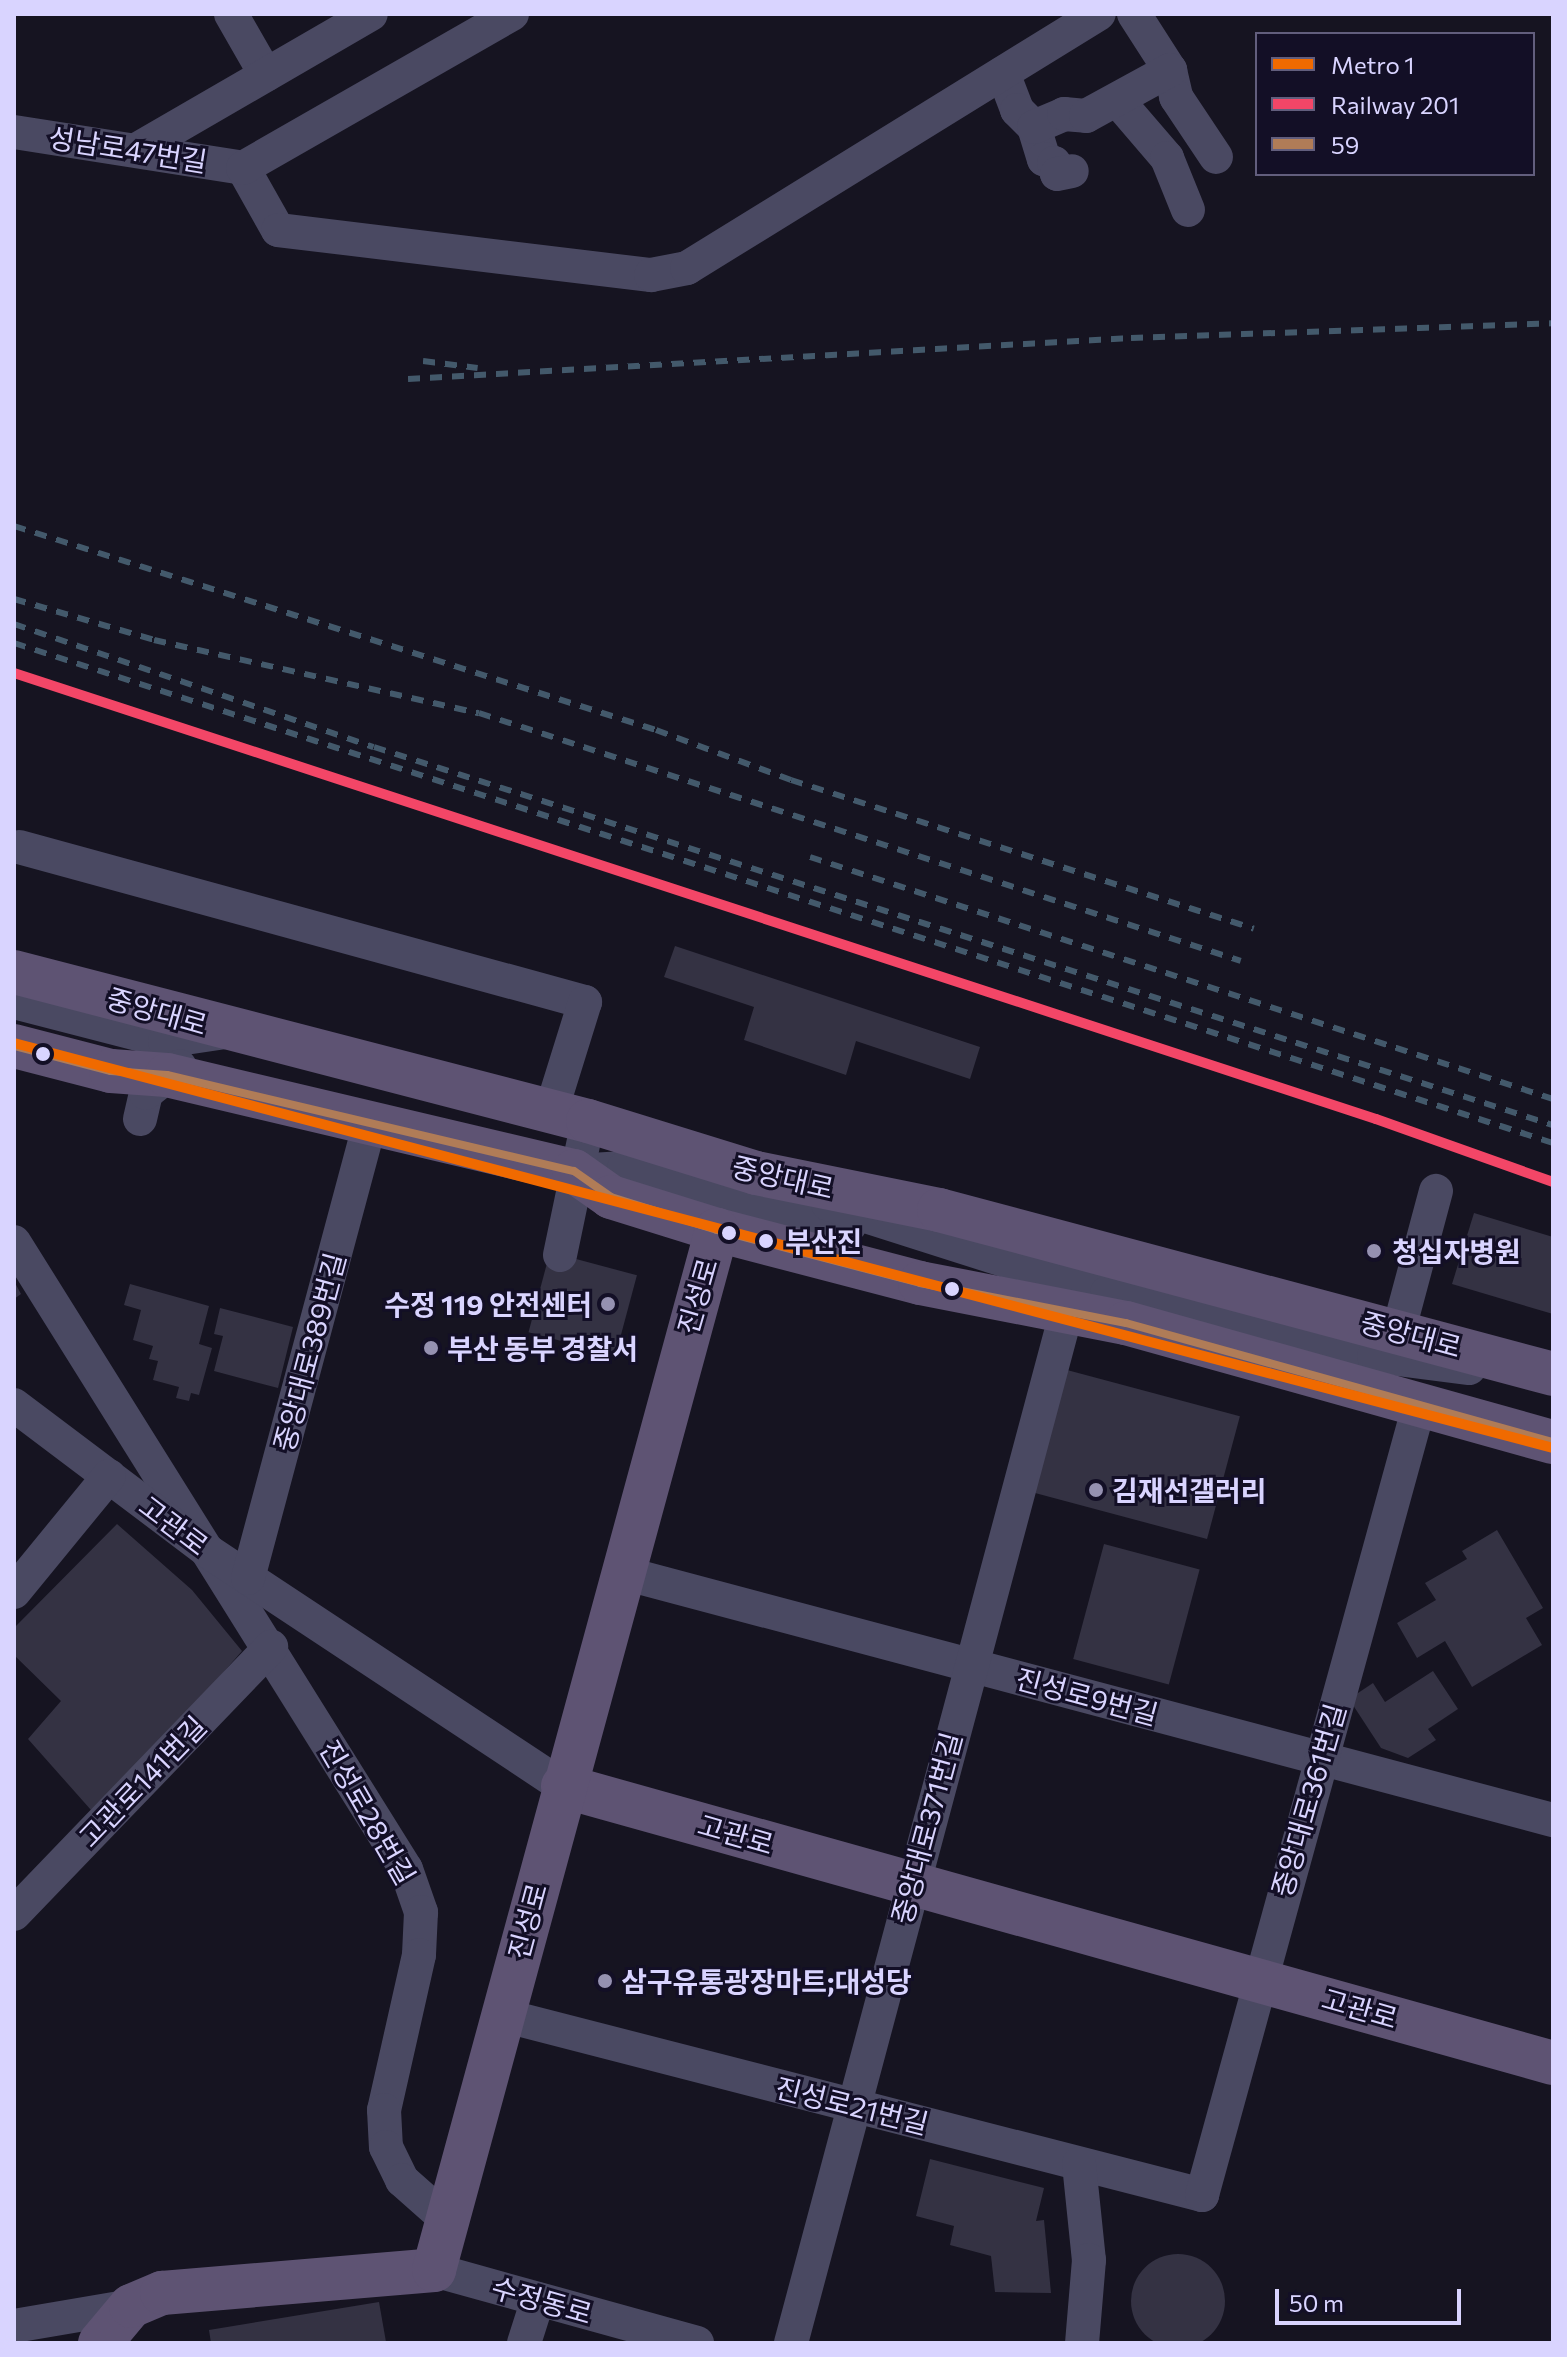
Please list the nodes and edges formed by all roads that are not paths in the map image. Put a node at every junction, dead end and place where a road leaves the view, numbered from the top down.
1 (231, 14) edge
2 (371, 14) edge
3 (512, 14) edge
4 (1099, 14) edge
5 (1134, 14) edge
6 (1170, 70) junction
7 (1003, 73) junction
8 (266, 75) junction
9 (1119, 102) junction
10 (1034, 127) junction
11 (14, 132) edge
12 (138, 149) junction
13 (1216, 157) dead end
14 (243, 168) junction
15 (1072, 171) dead end
16 (1188, 210) dead end
17 (19, 847) dead end
18 (14, 972) edge
19 (14, 1002) edge
20 (230, 1031) junction
21 (14, 1040) edge
22 (167, 1075) junction
23 (569, 1116) junction
24 (140, 1119) dead end
25 (369, 1125) junction
26 (574, 1171) junction
27 (756, 1173) junction
28 (1436, 1191) dead end
29 (717, 1230) junction
30 (14, 1242) edge
31 (560, 1255) dead end
32 (1066, 1314) junction
33 (1126, 1323) junction
34 (1399, 1329) junction
35 (1553, 1376) edge
36 (14, 1405) edge
37 (1419, 1406) junction
38 (1553, 1442) edge
39 (109, 1476) junction
40 (209, 1552) junction
41 (620, 1572) junction
42 (248, 1578) junction
43 (14, 1592) edge
44 (271, 1647) junction
45 (969, 1665) junction
46 (1320, 1758) junction
47 (563, 1786) junction
48 (1553, 1820) edge
49 (911, 1883) junction
50 (14, 1914) edge
51 (1257, 1979) junction
52 (502, 2015) junction
53 (1553, 2063) edge
54 (853, 2106) junction
55 (1079, 2164) junction
56 (1202, 2195) joint
57 (447, 2220) junction
58 (434, 2270) junction
59 (538, 2299) junction
60 (131, 2306) junction
61 (14, 2326) edge
62 (100, 2343) edge
63 (524, 2343) edge
64 (697, 2343) edge
65 (791, 2343) edge
66 (1082, 2343) edge

1 - 8 street
2 - 8 street
3 - 14 street
4 - 7 street
5 - 6 street
6 - 9 street
6 - 13 street
7 - 10 street
7 - 14 street
8 - 12 street
9 - 10 street
9 - 16 street
10 - 15 street
11 - 12 street, 성남로47번길
12 - 14 street, 성남로47번길
17 - 23 street
18 - 20 main road, 중앙대로
19 - 20 street
20 - 22 street
20 - 23 main road, 중앙대로
21 - 22 main road, 중앙대로
22 - 24 street
22 - 25 main road, 중앙대로
23 - 26 street
23 - 27 main road, 중앙대로
25 - 26 main road, 중앙대로
25 - 42 street, 중앙대로389번길
26 - 29 main road, 중앙대로
26 - 31 street
26 - 33 street
27 - 34 main road, 중앙대로
27 - 35 street
28 - 34 street
29 - 32 main road, 중앙대로
29 - 41 main road, 진성로
30 - 40 street, 진성로28번길
32 - 33 main road, 중앙대로
32 - 45 street, 중앙대로371번길
33 - 37 main road, 중앙대로
34 - 35 main road, 중앙대로
36 - 39 street, 고관로
37 - 38 main road, 중앙대로
37 - 46 street, 중앙대로361번길
39 - 40 street, 고관로
39 - 43 street
40 - 42 street, 고관로
40 - 44 street, 진성로28번길
41 - 45 street, 진성로9번길
41 - 47 main road, 진성로
42 - 47 street, 고관로
44 - 50 street, 고관로141번길
44 - 57 street, 진성로28번길
45 - 46 street, 진성로9번길
45 - 49 street, 중앙대로371번길
46 - 48 street, 진성로9번길
46 - 51 street, 중앙대로361번길
47 - 49 main road, 고관로
47 - 52 main road, 진성로
49 - 51 main road, 고관로
49 - 54 street, 중앙대로371번길
51 - 53 main road, 고관로
51 - 56 street, 중앙대로361번길
52 - 54 street, 진성로21번길
52 - 57 main road, 진성로
54 - 55 street, 진성로21번길
54 - 65 street, 중앙대로371번길
55 - 56 street, 진성로21번길
55 - 66 street
57 - 58 main road, 진성로
58 - 59 street, 수정동로
58 - 60 main road
59 - 63 street
59 - 64 street, 수정동로
60 - 61 street
60 - 62 main road

